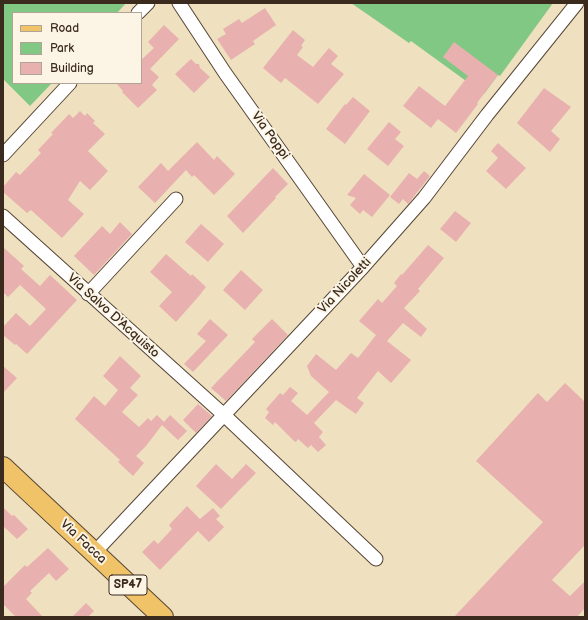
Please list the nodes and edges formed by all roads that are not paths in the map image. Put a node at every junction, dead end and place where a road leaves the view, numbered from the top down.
1 (148, 3) edge
2 (179, 3) edge
3 (576, 3) edge
4 (139, 12) edge
5 (69, 84) edge
6 (3, 155) edge
7 (176, 199) dead end
8 (3, 216) edge
9 (363, 267) junction
10 (88, 294) junction
11 (224, 415) junction
12 (3, 467) edge
13 (94, 553) junction
14 (376, 559) dead end
15 (163, 617) edge

1 - 4 street
2 - 9 street, Via Poppi
3 - 9 street, Via Nicoletti
5 - 6 street
7 - 10 street
8 - 10 street, Via Salvo D'Acquisto
9 - 11 street, Via Nicoletti
10 - 11 street, Via Salvo D'Acquisto
11 - 13 street, Via Nicoletti
11 - 14 street, Via Salvo D'Acquisto
12 - 13 main road, Via Facca / SP47
13 - 15 main road, Via Facca / SP47

